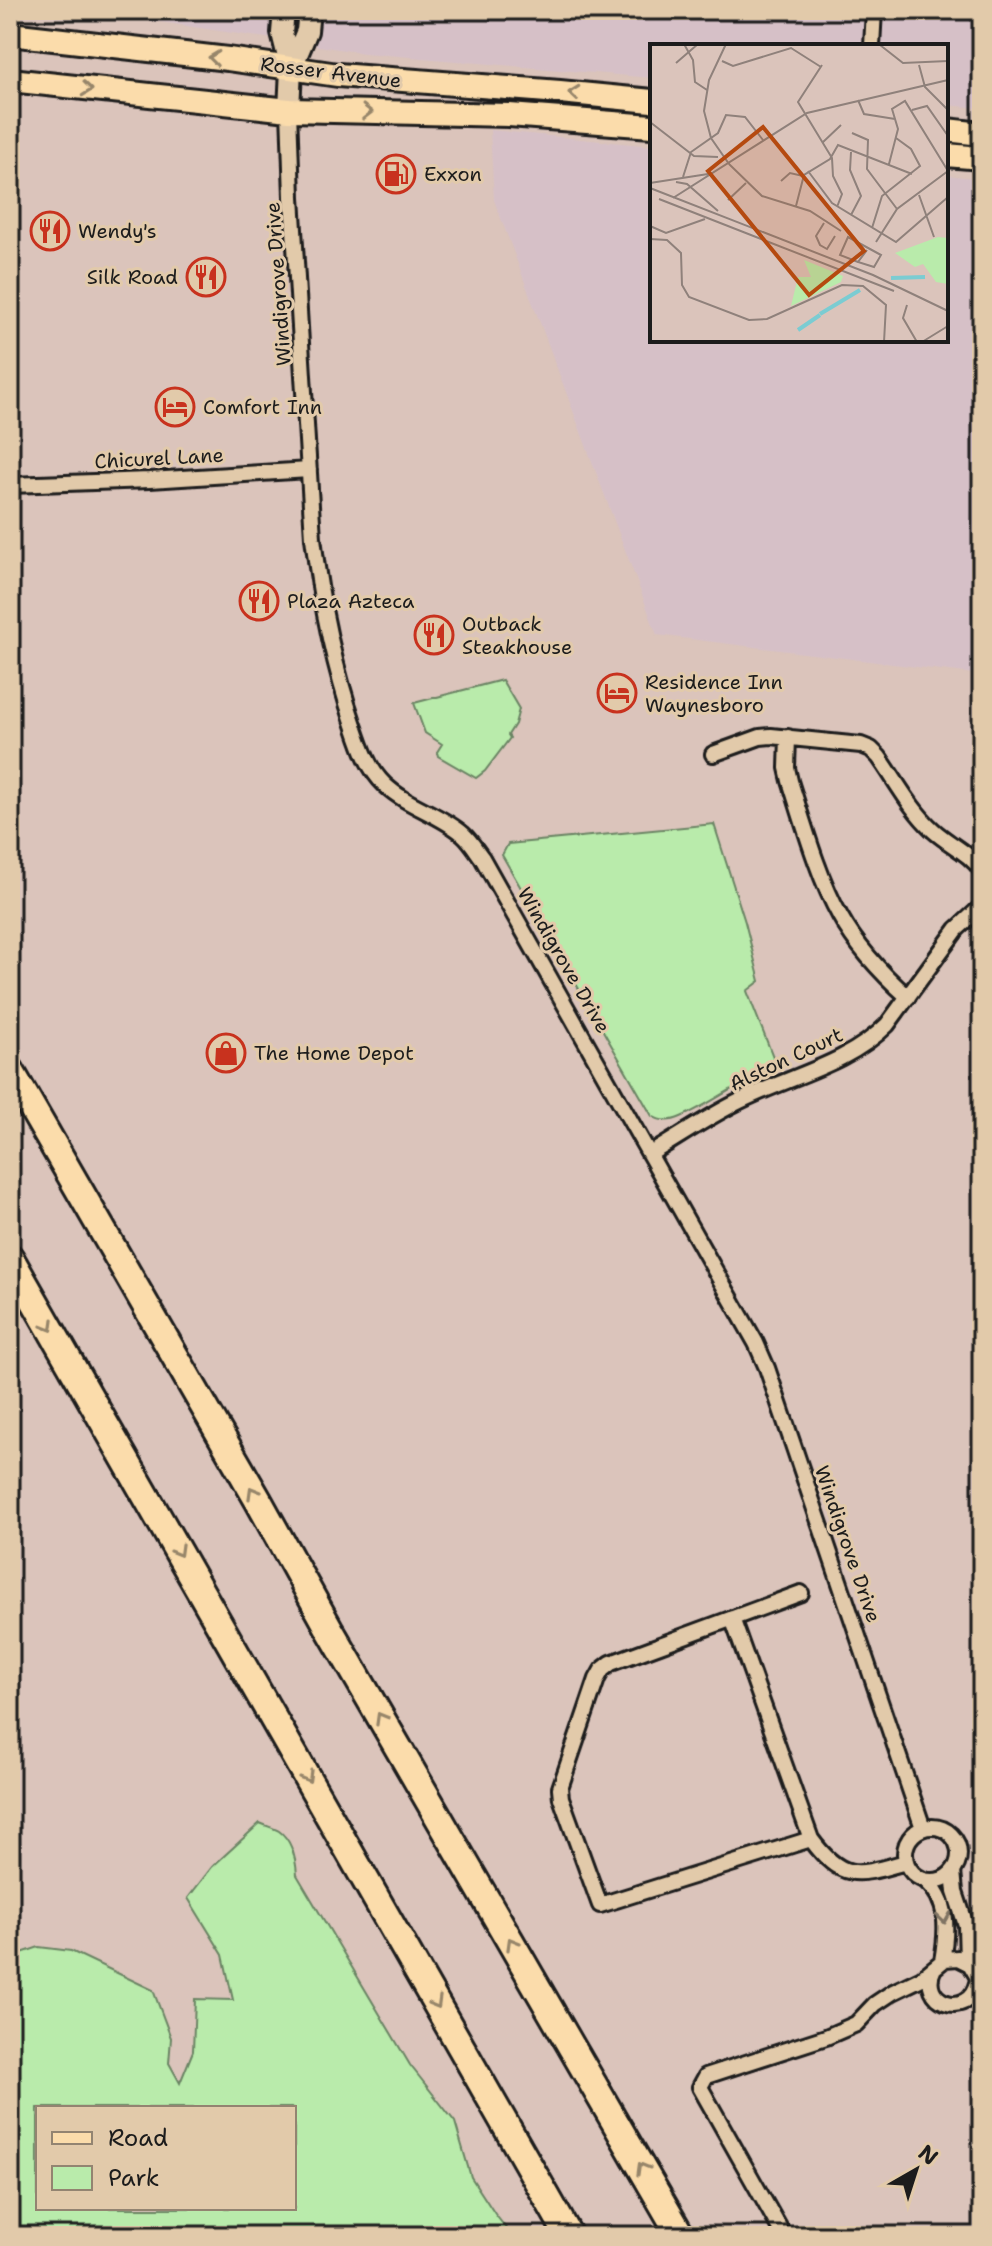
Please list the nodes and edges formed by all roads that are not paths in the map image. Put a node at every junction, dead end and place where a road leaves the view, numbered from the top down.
1 (284, 10) edge
2 (309, 10) edge
3 (874, 10) edge
4 (10, 34) edge
5 (872, 44) edge
6 (291, 69) junction
7 (10, 80) edge
8 (650, 101) edge
9 (289, 110) junction
10 (650, 126) edge
11 (948, 130) edge
12 (982, 134) edge
13 (948, 155) edge
14 (982, 158) edge
15 (309, 470) junction
16 (10, 485) edge
17 (788, 737) junction
18 (713, 754) dead end
19 (982, 871) edge
20 (982, 906) edge
21 (908, 997) junction
22 (10, 1070) edge
23 (650, 1154) junction
24 (10, 1258) edge
25 (801, 1593) dead end
26 (732, 1618) junction
27 (923, 1828) junction
28 (811, 1839) junction
29 (906, 1862) junction
30 (953, 1871) junction
31 (925, 1880) junction
32 (967, 1962) junction
33 (938, 1964) junction
34 (977, 1983) junction
35 (911, 1985) junction
36 (934, 1992) junction
37 (961, 2003) junction
38 (982, 2004) edge
39 (982, 2012) edge
40 (569, 2236) edge
41 (681, 2236) edge
42 (784, 2236) edge

1 - 6 main road
2 - 6 main road
3 - 5 street
6 -> 4 main road, Rosser Avenue
8 -> 6 main road, Rosser Avenue
6 - 9 main road
7 -> 9 main road, Rosser Avenue
9 -> 10 main road, Rosser Avenue
9 - 15 street, Windigrove Drive
11 - 12 main road
13 - 14 main road
15 - 16 street, Chicurel Lane
15 - 23 street, Windigrove Drive
17 - 18 street
17 - 19 street
17 - 21 street
20 - 21 street, Alston Court
21 - 23 street, Alston Court
41 -> 22 highway
23 - 27 street, Windigrove Drive
24 -> 40 highway
25 - 26 street
26 - 28 street
26 - 28 street
27 - 29 street
27 - 30 street
28 - 29 street
29 - 31 street
30 - 31 street
30 - 32 street
31 -> 33 street
32 - 33 street
32 - 34 street
33 - 35 street
33 - 36 street
34 - 37 street
34 - 38 street
35 - 36 street
35 - 42 street
36 - 37 street
37 - 39 street

